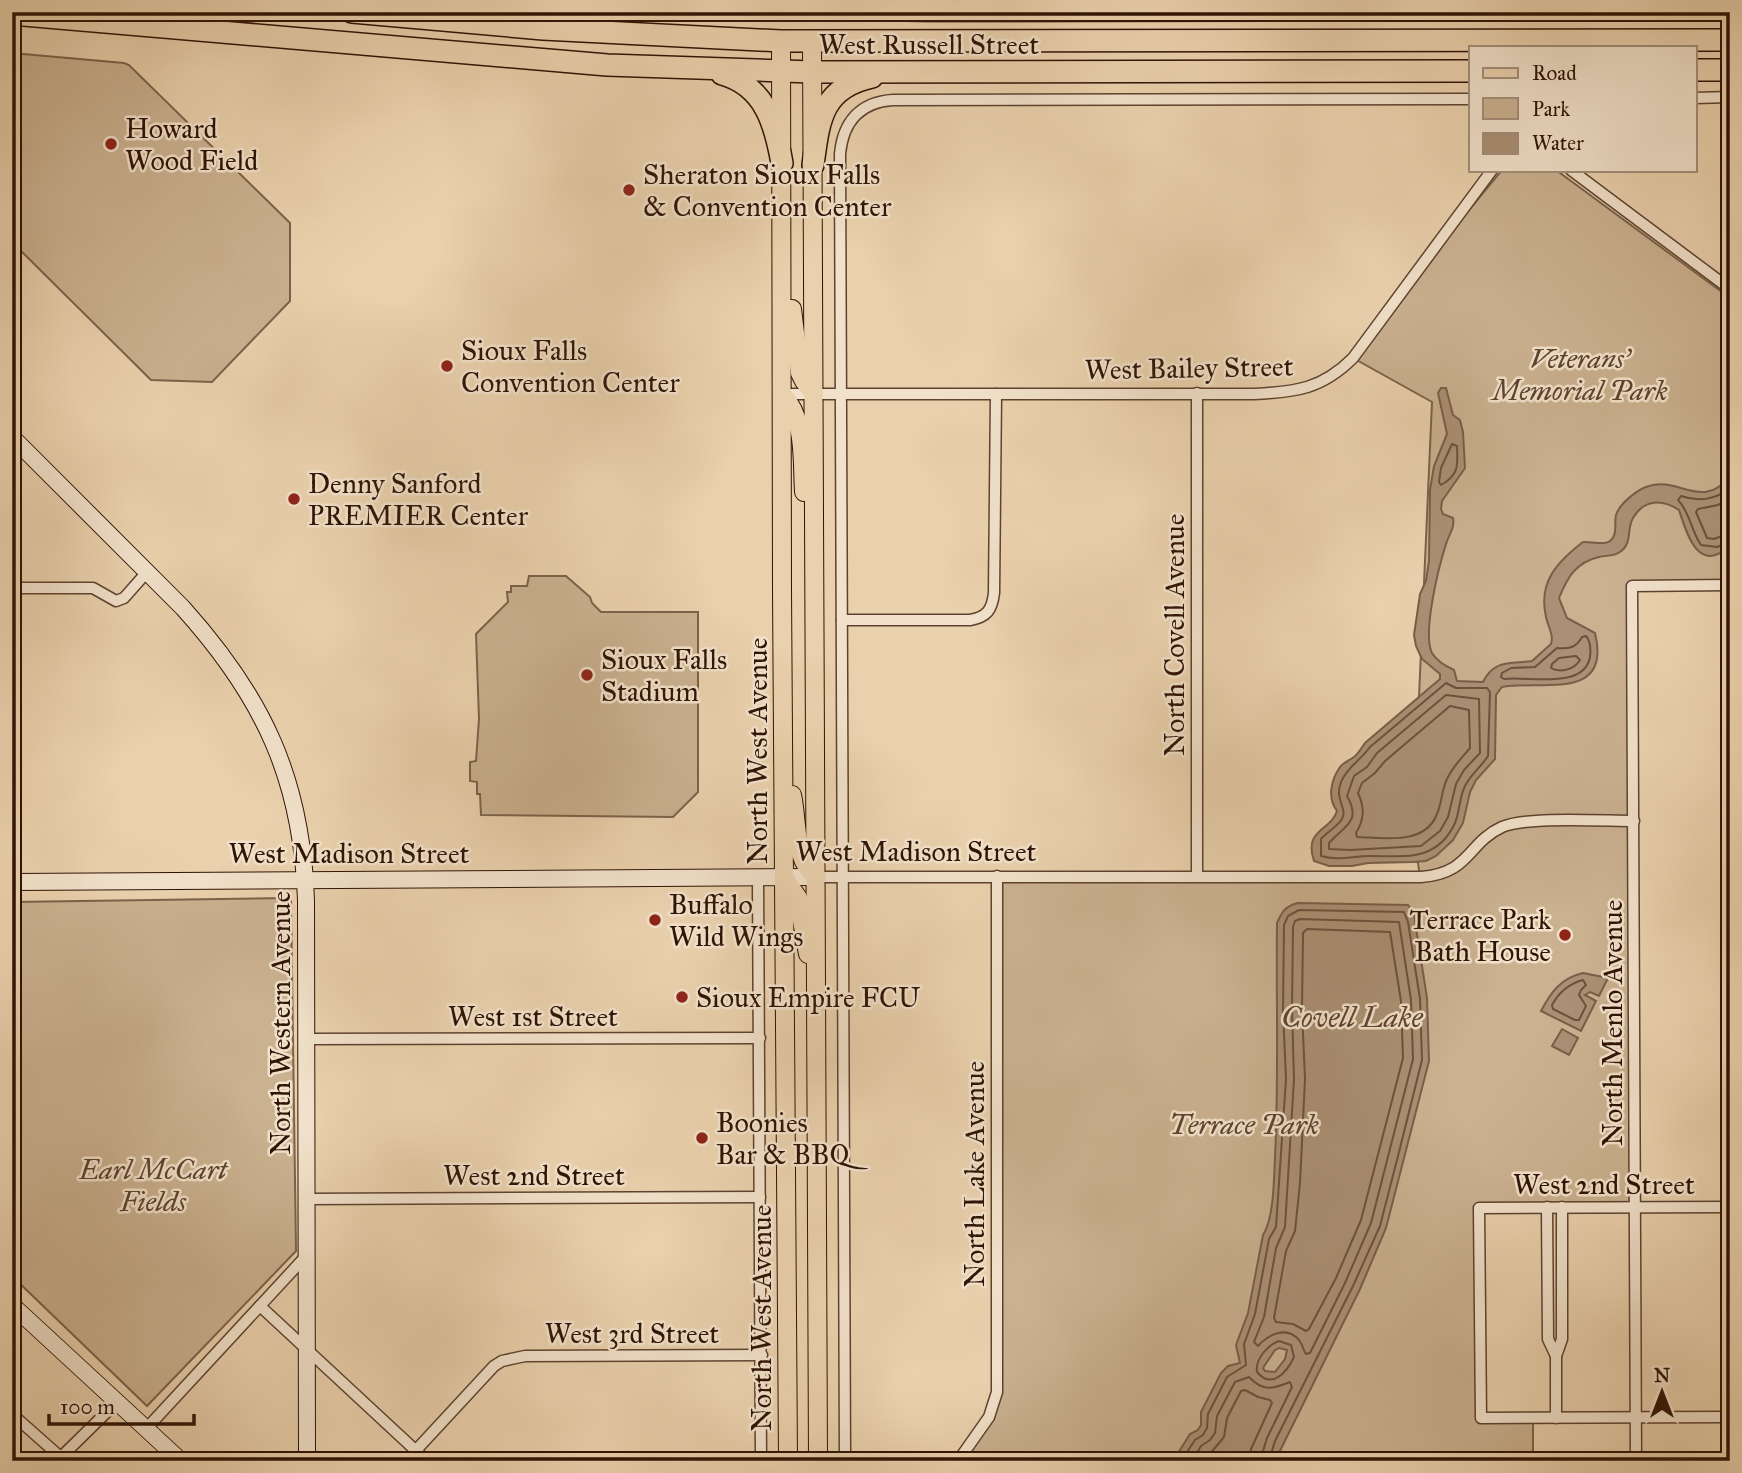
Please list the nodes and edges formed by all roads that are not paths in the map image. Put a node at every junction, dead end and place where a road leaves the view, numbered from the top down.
1 (352, 12) edge
2 (734, 12) edge
3 (12, 13) edge
4 (1614, 13) edge
5 (928, 14) edge
6 (1730, 15) edge
7 (1166, 16) junction
8 (1730, 40) edge
9 (782, 41) junction
10 (812, 41) junction
11 (1166, 41) junction
12 (696, 68) junction
13 (1696, 70) edge
14 (1730, 70) edge
15 (782, 71) junction
16 (812, 72) junction
17 (934, 72) junction
18 (1465, 72) edge
19 (1730, 97) edge
20 (1696, 98) edge
21 (1469, 99) edge
22 (782, 163) junction
23 (813, 165) junction
24 (1491, 172) edge
25 (1574, 172) edge
26 (783, 275) junction
27 (1730, 289) edge
28 (1197, 393) junction
29 (782, 394) junction
30 (814, 394) junction
31 (841, 394) junction
32 (996, 394) junction
33 (12, 437) edge
34 (14, 482) dead end
35 (815, 564) junction
36 (147, 572) junction
37 (1730, 585) edge
38 (14, 588) edge
39 (842, 620) junction
40 (784, 765) junction
41 (1634, 821) junction
42 (844, 876) junction
43 (997, 876) junction
44 (1196, 876) junction
45 (817, 877) junction
46 (758, 878) junction
47 (784, 878) junction
48 (306, 879) junction
49 (13, 882) edge
50 (817, 985) junction
51 (760, 1038) junction
52 (307, 1039) junction
53 (760, 1198) junction
54 (307, 1199) junction
55 (1562, 1207) junction
56 (1635, 1207) junction
57 (1730, 1207) edge
58 (1547, 1208) junction
59 (307, 1255) junction
60 (12, 1304) edge
61 (260, 1306) junction
62 (307, 1350) junction
63 (762, 1355) junction
64 (1556, 1356) junction
65 (117, 1402) junction
66 (12, 1414) edge
67 (1730, 1417) edge
68 (1556, 1418) junction
69 (1636, 1418) junction
70 (146, 1429) junction
71 (416, 1451) junction
72 (61, 1459) edge
73 (181, 1461) edge
74 (307, 1461) edge
75 (406, 1461) edge
76 (427, 1461) edge
77 (761, 1461) edge
78 (788, 1461) edge
79 (818, 1461) edge
80 (845, 1461) edge
81 (958, 1461) edge
82 (1636, 1461) edge

1 - 9 highway, West Russell Street
2 - 5 street, West Russell Street
3 - 12 highway, West Russell Street
4 - 6 street, West Russell Street
4 - 7 street, West Russell Street
5 - 7 street, West Russell Street
7 - 11 street
8 - 11 highway, West Russell Street
9 - 10 highway, West Russell Street
9 - 15 main road, North West Avenue
10 - 11 highway, West Russell Street
10 - 16 main road, North West Avenue
12 - 15 highway, West Russell Street
12 - 22 highway
13 - 14 highway
15 - 16 highway, West Russell Street
15 - 22 main road, North West Avenue
16 - 17 highway, West Russell Street
16 - 23 main road, North West Avenue
17 - 18 highway, West Russell Street
17 - 23 highway
19 - 20 street
21 - 31 street, West Russell Street
22 - 26 main road, North West Avenue
23 - 30 main road, North West Avenue
24 - 28 street, West Bailey Street
25 - 27 street
26 - 29 main road, North West Avenue
26 - 30 main road
28 - 32 street, West Bailey Street
28 - 44 street, North Covell Avenue
29 - 30 street, West Bailey Street
29 - 35 main road
29 - 40 main road, North West Avenue
30 - 31 street, West Bailey Street
30 - 35 main road, North West Avenue
31 - 32 street, West Bailey Street
31 - 39 street
32 - 39 street
33 - 36 street, North Western Avenue
34 - 38 street
35 - 45 main road, North West Avenue
36 - 38 street
36 - 48 street, North Western Avenue
37 - 41 street, North Menlo Avenue
38 - 49 street
39 - 42 street
40 - 45 main road
40 - 47 main road, North West Avenue
41 - 44 street, West Madison Street
41 - 56 street, North Menlo Avenue
42 - 43 street, West Madison Street
42 - 45 street, West Madison Street
42 - 80 street
43 - 44 street, West Madison Street
43 - 81 street, North Lake Avenue
45 - 47 street, West Madison Street
45 - 50 main road, North West Avenue
46 - 47 street, West Madison Street
46 - 48 street, West Madison Street
46 - 51 street, North West Avenue
47 - 50 main road
47 - 78 main road, North West Avenue
48 - 49 street, West Madison Street
48 - 52 street, North Western Avenue
50 - 79 main road, North West Avenue
51 - 52 street, West 1st Street
51 - 53 street, North West Avenue
52 - 54 street, North Western Avenue
53 - 54 street, West 2nd Street
53 - 63 street, North West Avenue
54 - 59 street, North Western Avenue
55 - 56 street, West 2nd Street
55 - 58 street, West 2nd Street
55 - 64 street
56 - 57 street, West 2nd Street
56 - 69 street, North Menlo Avenue
58 - 64 street
58 - 68 street, West 2nd Street
59 - 61 street
59 - 62 street, North Western Avenue
60 - 65 street
61 - 62 street
61 - 70 street
62 - 71 street
62 - 74 street, North Western Avenue
63 - 71 street, West 3rd Street
63 - 77 street, North West Avenue
64 - 68 street
65 - 70 street
65 - 72 street
66 - 72 street
67 - 69 street
68 - 69 street
69 - 82 street, North Menlo Avenue
70 - 73 street
71 - 75 street
71 - 76 street

